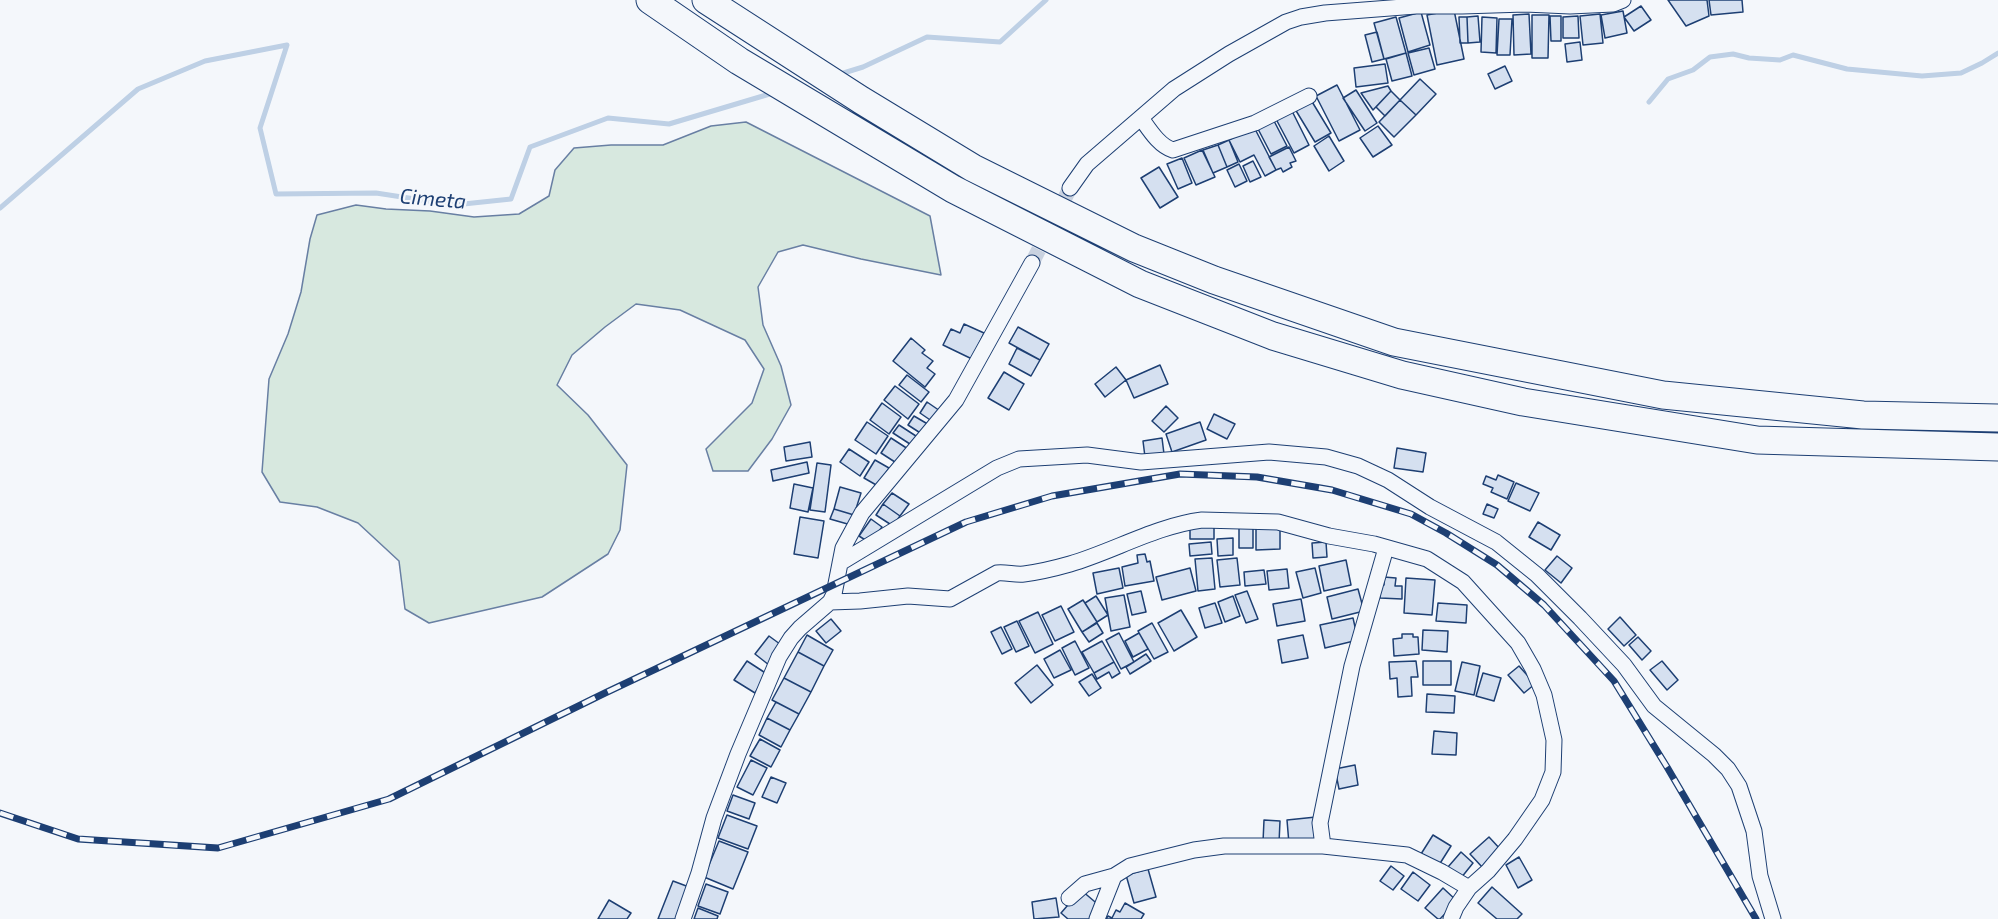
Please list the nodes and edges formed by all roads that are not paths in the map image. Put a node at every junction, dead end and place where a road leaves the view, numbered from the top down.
1 (651, 0) edge
2 (706, 0) edge
3 (1623, 0) edge
4 (1309, 96) dead end
5 (1141, 118) junction
6 (1070, 188) tunnel mouth
7 (1032, 264) tunnel mouth
8 (1998, 418) edge
9 (1998, 447) edge
10 (1386, 548) junction
11 (840, 563) junction
12 (830, 602) junction
13 (1323, 846) junction
14 (1114, 876) junction
15 (1469, 888) junction
16 (1069, 898) dead end
17 (682, 919) edge
18 (1097, 919) edge
19 (1451, 919) edge
20 (1773, 919) edge

1 - 9 highway
2 - 8 highway
3 - 5 street
4 - 5 street
5 - 6 street
7 - 11 street
10 - 12 street
10 - 13 street
10 - 15 street
11 - 12 street
11 - 20 street
12 - 17 street
13 - 14 street
13 - 15 street
14 - 16 street
14 - 18 street
15 - 19 street

